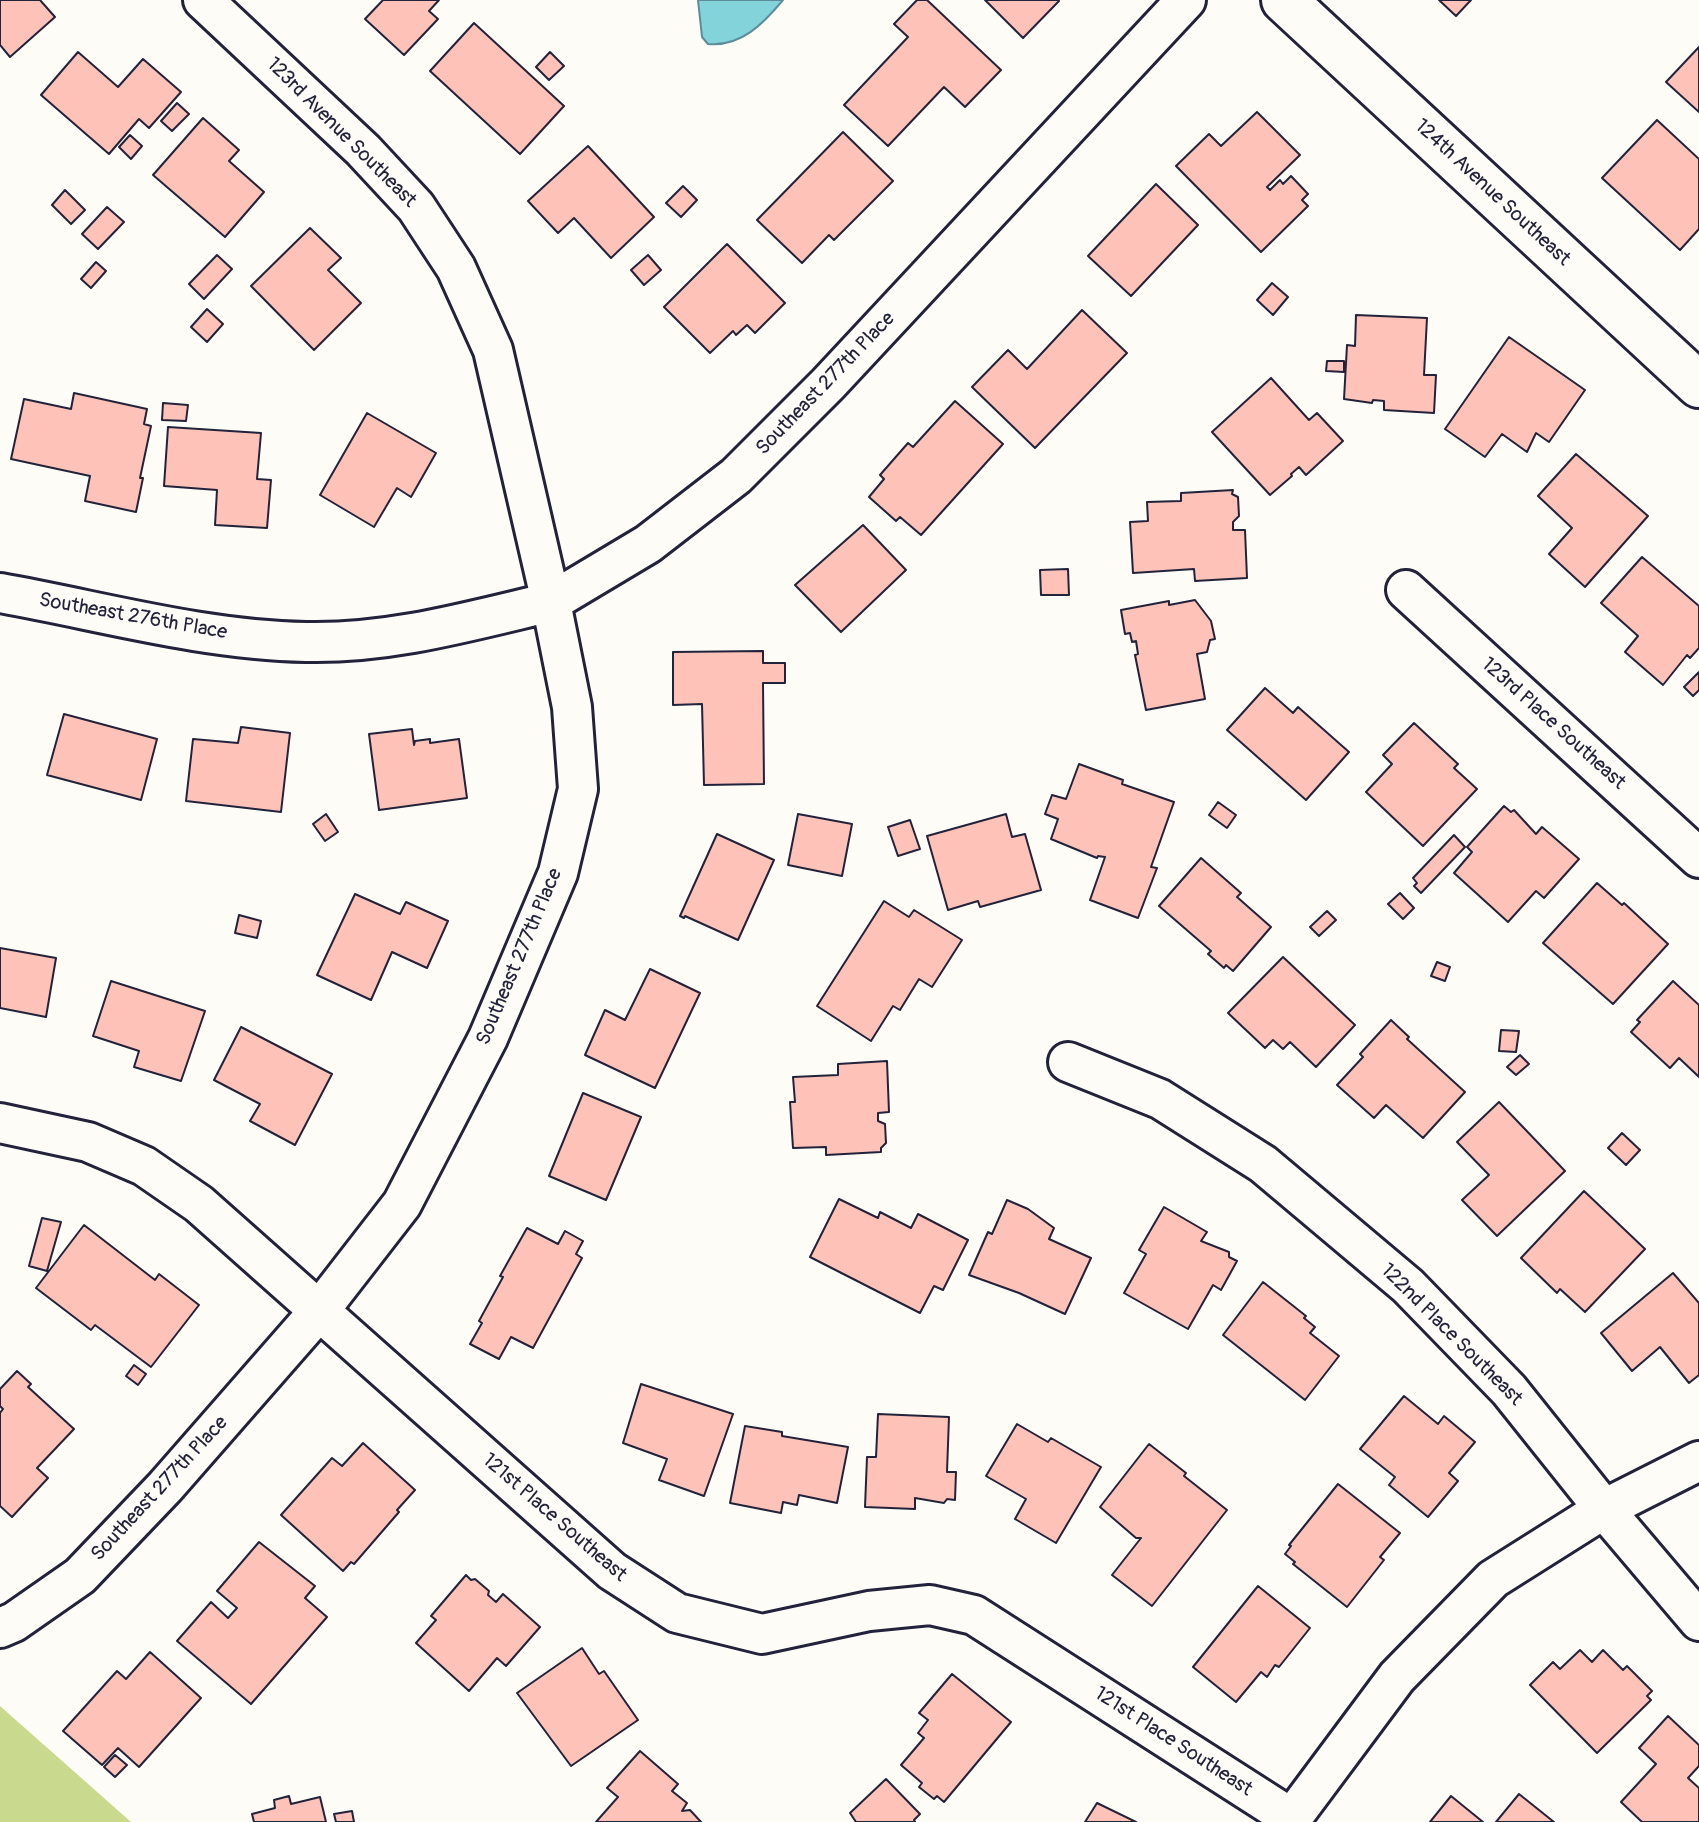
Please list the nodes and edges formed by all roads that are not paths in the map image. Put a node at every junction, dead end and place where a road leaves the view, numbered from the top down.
1 (203, 0) edge
2 (1186, 0) edge
3 (1284, 0) edge
4 (1698, 381) edge
5 (1406, 590) dead end
6 (0, 593) edge
7 (551, 602) junction
8 (1699, 858) edge
9 (1068, 1062) dead end
10 (0, 1123) edge
11 (319, 1311) junction
12 (1699, 1461) edge
13 (1604, 1509) junction
14 (1699, 1621) edge
15 (0, 1628) edge
16 (1290, 1820) edge

1 - 7 street, 123rd Avenue Southeast
2 - 7 street, Southeast 277th Place
3 - 4 street, 124th Avenue Southeast
5 - 8 street, 123rd Place Southeast
6 - 7 street, Southeast 276th Place
7 - 11 street, Southeast 277th Place
9 - 13 street, 122nd Place Southeast
10 - 11 street, 121st Place Southeast
11 - 15 street, Southeast 277th Place
11 - 16 street, 121st Place Southeast
12 - 13 street
13 - 14 street, 122nd Place Southeast
13 - 16 street

